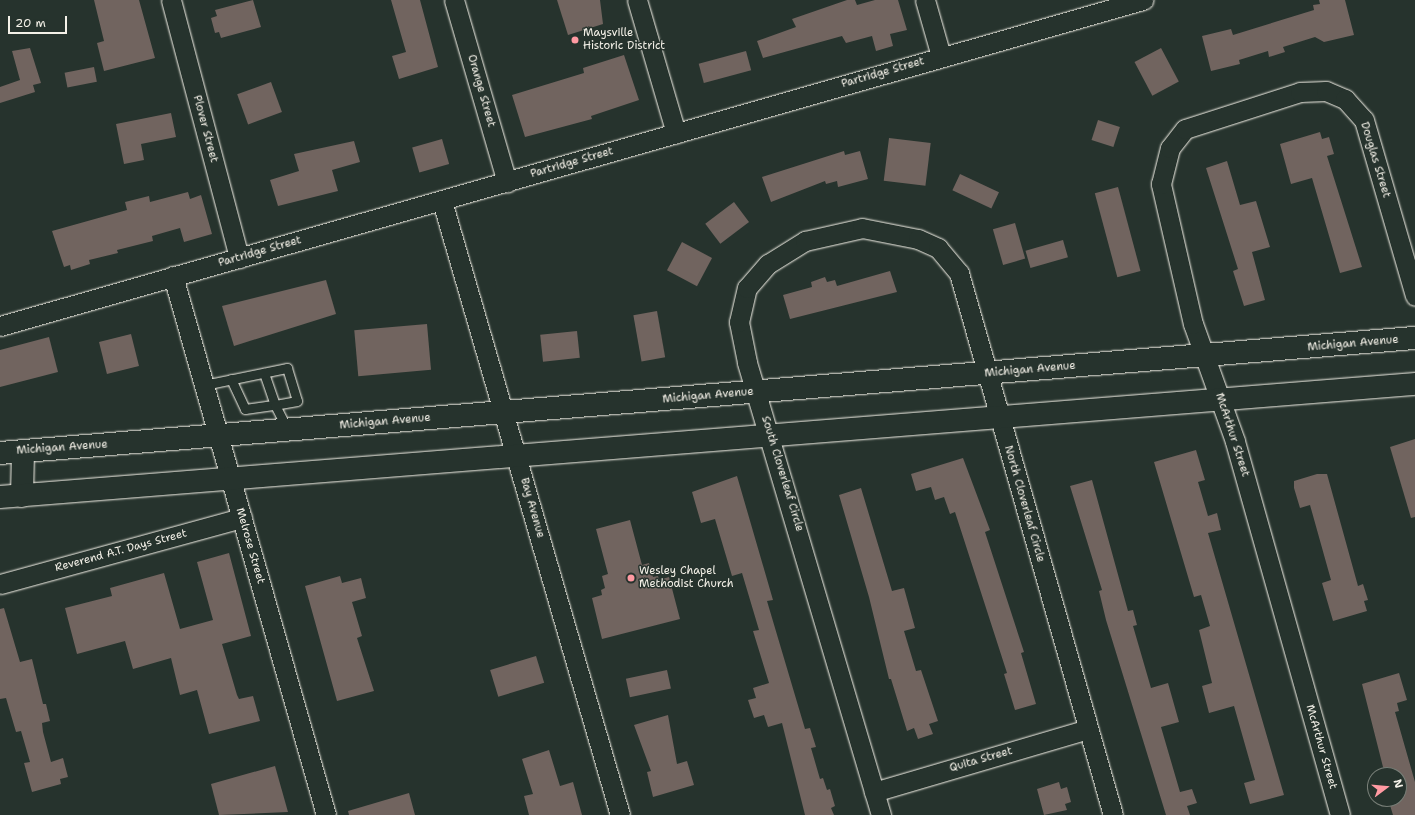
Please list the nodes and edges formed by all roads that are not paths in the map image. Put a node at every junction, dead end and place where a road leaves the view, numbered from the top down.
1 (171, 0) edge
2 (454, 0) edge
3 (636, 0) edge
4 (925, 0) edge
5 (1143, 0) edge
6 (941, 56) junction
7 (1253, 107) joint
8 (676, 133) junction
9 (507, 182) junction
10 (442, 201) junction
11 (890, 234) joint
12 (239, 258) junction
13 (173, 276) junction
14 (1415, 296) edge
15 (0, 326) edge
16 (1415, 338) edge
17 (1205, 356) junction
18 (264, 373) junction
19 (987, 374) junction
20 (231, 379) junction
21 (204, 384) junction
22 (1415, 384) edge
23 (757, 392) junction
24 (1221, 400) junction
25 (275, 405) junction
26 (504, 413) junction
27 (1000, 420) junction
28 (287, 430) junction
29 (219, 436) junction
30 (770, 437) junction
31 (23, 451) junction
32 (0, 453) edge
33 (518, 458) junction
34 (231, 481) junction
35 (22, 496) junction
36 (0, 498) edge
37 (242, 518) junction
38 (0, 584) edge
39 (1088, 729) junction
40 (874, 792) junction
41 (326, 815) edge
42 (620, 815) edge
43 (881, 815) edge
44 (1113, 815) edge
45 (1340, 815) edge

1 - 12 street, Plover Street
2 - 9 street, Orange Street
3 - 8 street
4 - 6 street
5 - 6 street, Partridge Street
6 - 8 street, Partridge Street
7 - 14 street, Douglas Street
7 - 17 street, McArthur Street
8 - 9 street, Partridge Street
9 - 10 street, Partridge Street
10 - 12 street, Partridge Street
10 - 26 street, Bay Avenue
11 - 19 street, North Cloverleaf Circle
11 - 23 street, South Cloverleaf Circle
12 - 13 street, Partridge Street
13 - 15 street, Partridge Street
13 - 21 street, Melrose Street
16 - 17 main road, Michigan Avenue
17 - 19 main road, Michigan Avenue
17 - 24 street, McArthur Street
18 - 20 lane
18 - 25 lane
18 - 25 lane
19 - 23 main road, Michigan Avenue
19 - 27 street, North Cloverleaf Circle
20 - 21 lane
20 - 25 lane
21 - 29 street, Melrose Street
22 - 24 main road
23 - 26 main road, Michigan Avenue
23 - 30 street, South Cloverleaf Circle
24 - 27 main road
24 - 45 street, McArthur Street
25 - 28 lane
26 - 28 main road, Michigan Avenue
26 - 33 street, Bay Avenue
27 - 30 main road
27 - 39 street, North Cloverleaf Circle
28 - 29 main road, Michigan Avenue
29 - 31 main road, Michigan Avenue
29 - 34 street, Melrose Street
30 - 33 main road
30 - 40 street, South Cloverleaf Circle
31 - 32 main road, Michigan Avenue
31 - 35 main road
33 - 34 main road
33 - 42 street, Bay Avenue
34 - 35 main road
34 - 37 street, Melrose Street
35 - 36 main road
37 - 38 street, Reverend A.T. Days Street
37 - 41 street, Melrose Street
39 - 40 street, Quita Street
39 - 44 street, North Cloverleaf Circle
40 - 43 street, South Cloverleaf Circle

